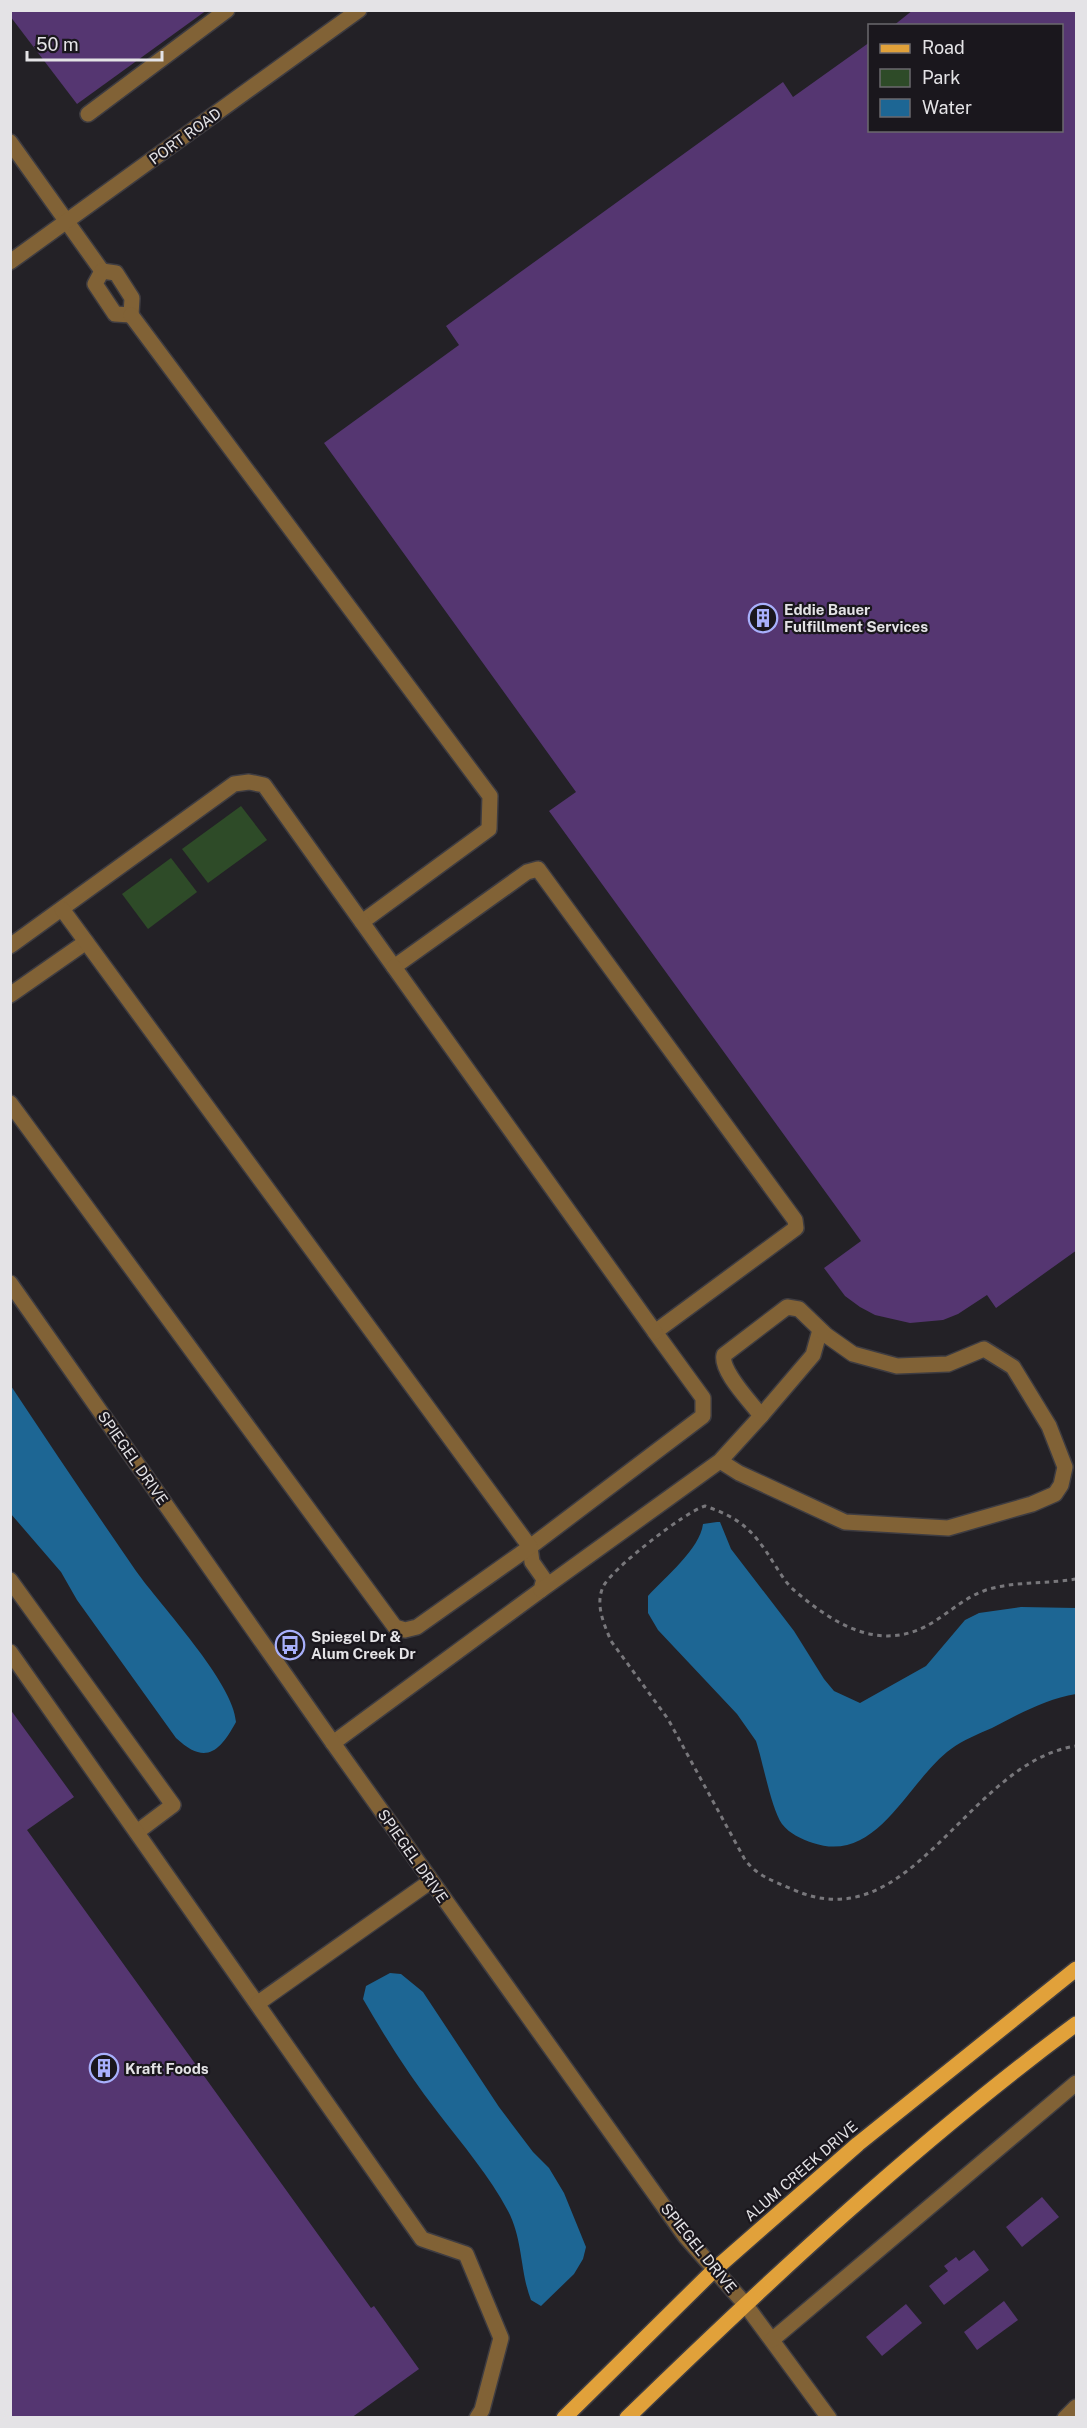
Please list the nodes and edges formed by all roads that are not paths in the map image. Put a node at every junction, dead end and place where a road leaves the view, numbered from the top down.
1 (227, 10) edge
2 (359, 10) edge
3 (88, 114) dead end
4 (10, 142) edge
5 (68, 220) junction
6 (10, 262) edge
7 (102, 271) junction
8 (131, 315) junction
9 (62, 909) junction
10 (362, 922) junction
11 (86, 942) junction
12 (10, 946) edge
13 (394, 967) junction
14 (10, 995) edge
15 (10, 1103) edge
16 (10, 1283) edge
17 (820, 1330) junction
18 (655, 1332) junction
19 (761, 1416) junction
20 (720, 1461) junction
21 (530, 1546) junction
22 (10, 1580) edge
23 (541, 1590) junction
24 (10, 1652) edge
25 (333, 1743) junction
26 (137, 1832) junction
27 (431, 1881) junction
28 (1077, 1969) edge
29 (258, 2003) junction
30 (1077, 2024) edge
31 (1077, 2083) edge
32 (713, 2271) junction
33 (745, 2304) junction
34 (772, 2340) junction
35 (1077, 2407) edge
36 (477, 2418) edge
37 (564, 2418) edge
38 (627, 2418) edge
39 (829, 2418) edge
40 (1065, 2418) edge

1 - 3 street
2 - 5 street, PORT ROAD
4 - 5 street
5 - 6 street, PORT ROAD
5 - 7 street
7 - 8 street
7 - 8 street
8 - 10 street
9 - 10 street
9 - 11 street
9 - 12 street
10 - 13 street
11 - 14 street
11 - 21 street
13 - 18 street
13 - 18 street
15 - 21 street
16 - 25 street, SPIEGEL DRIVE
17 - 19 street
17 - 19 street
17 - 20 street
18 - 21 street
19 - 20 street
20 - 23 street
21 - 23 street
22 - 26 street
23 - 25 street
24 - 26 street
25 - 27 street, SPIEGEL DRIVE
26 - 29 street
27 - 29 street
27 - 32 street, SPIEGEL DRIVE
28 - 32 main road, ALUM CREEK DRIVE
29 - 36 street
30 - 33 main road
31 - 34 street
32 - 33 street, SPIEGEL DRIVE
32 - 37 main road, ALUM CREEK DRIVE
33 - 34 street, SPIEGEL DRIVE
33 - 38 main road
34 - 39 street, SPIEGEL DRIVE
35 - 40 street

